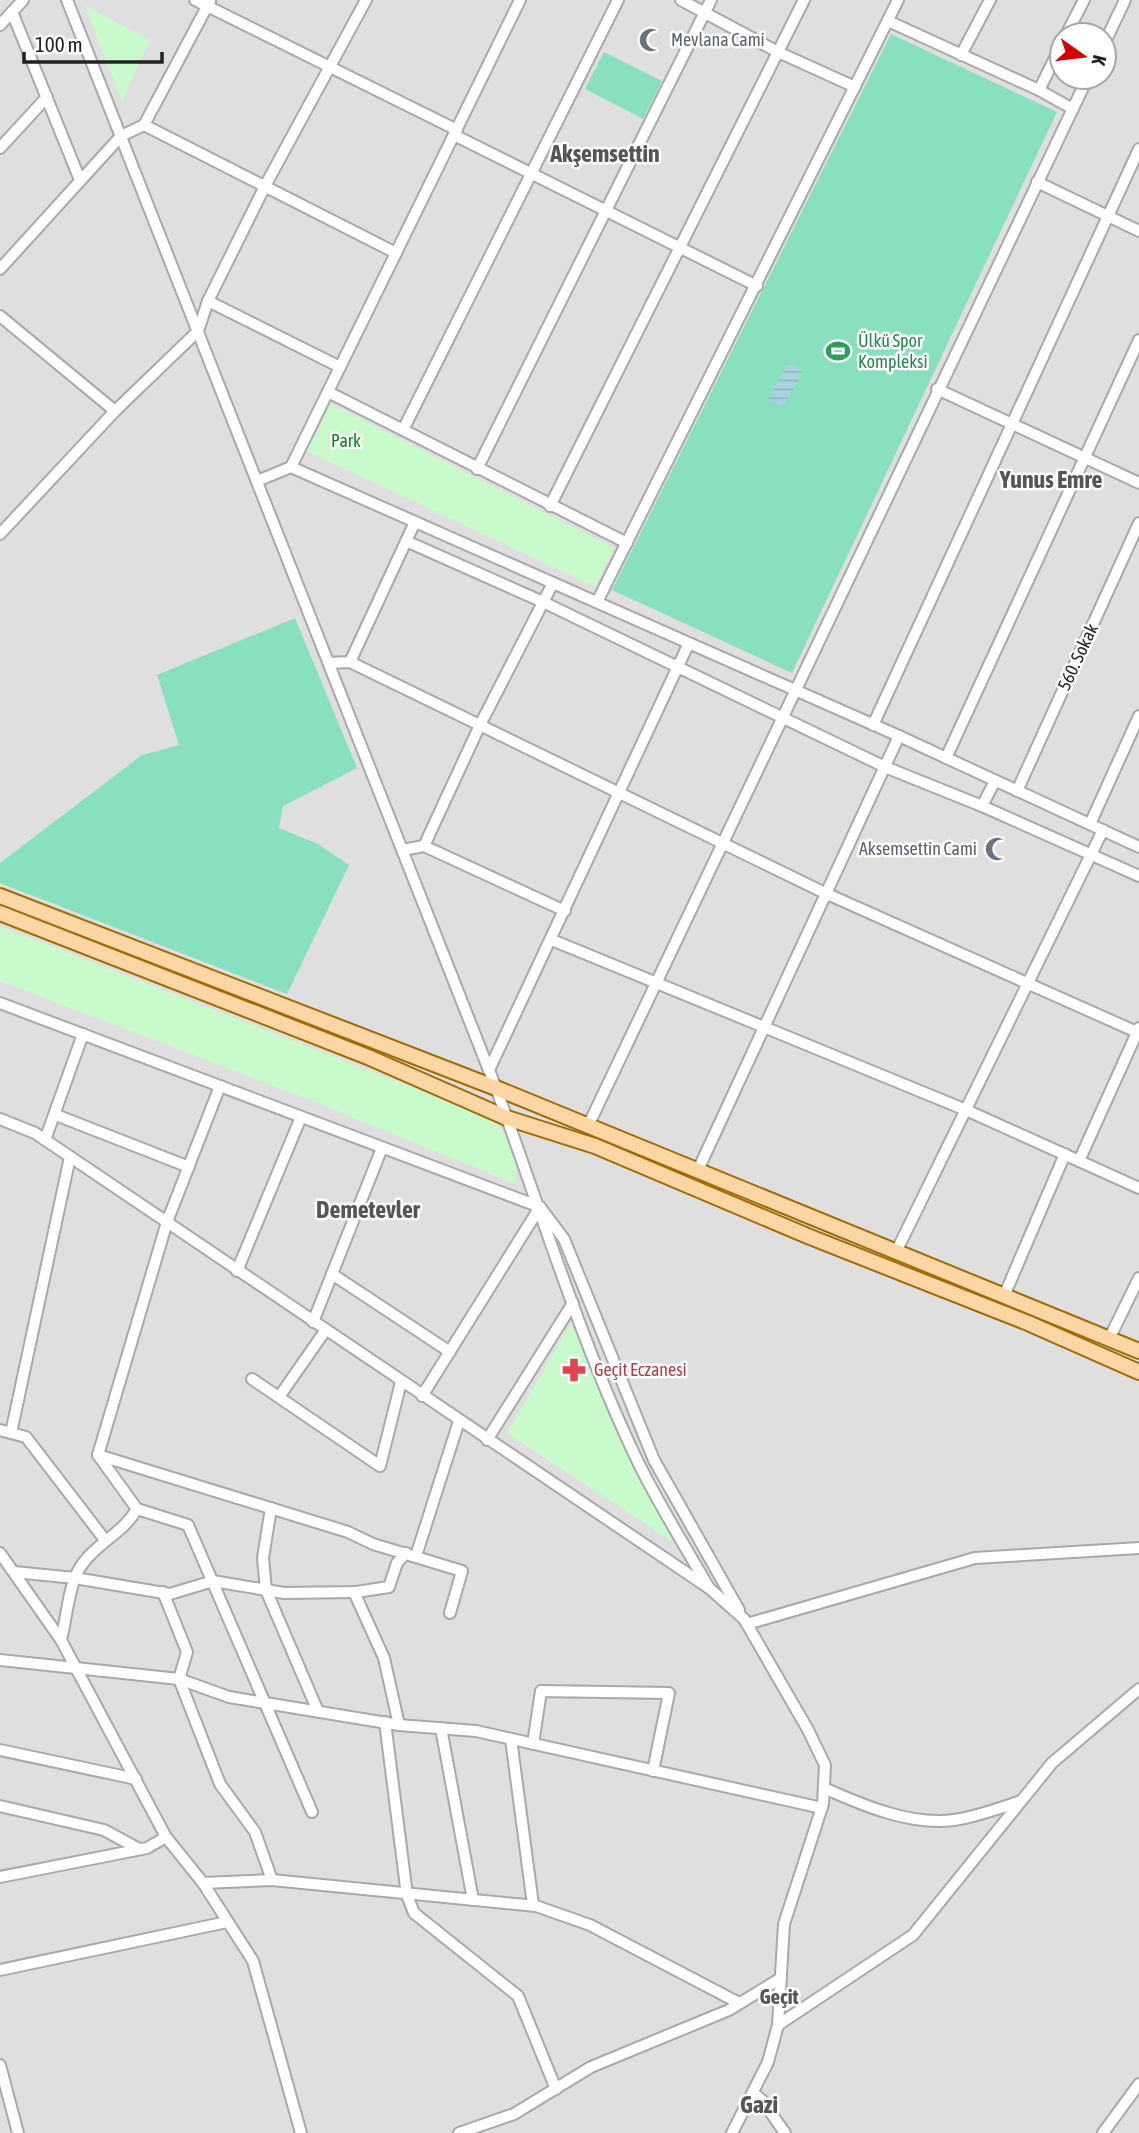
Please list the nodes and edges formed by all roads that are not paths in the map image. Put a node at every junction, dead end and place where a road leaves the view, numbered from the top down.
1 (23, 0) edge
2 (67, 0) edge
3 (195, 0) edge
4 (366, 0) edge
5 (520, 0) edge
6 (618, 0) edge
7 (681, 0) edge
8 (712, 0) edge
9 (804, 0) edge
10 (898, 0) edge
11 (990, 0) edge
12 (1084, 0) edge
13 (1125, 0) edge
14 (209, 3) edge
15 (12, 12) junction
16 (706, 12) junction
17 (888, 21) junction
18 (1073, 21) edge
19 (1115, 21) edge
20 (0, 25) edge
21 (778, 52) junction
22 (961, 55) junction
23 (331, 68) junction
24 (1048, 72) edge
25 (855, 87) junction
26 (1039, 90) junction
27 (1081, 91) edge
28 (47, 97) junction
29 (1073, 109) junction
30 (144, 125) junction
31 (455, 132) junction
32 (121, 136) junction
33 (0, 148) edge
34 (1139, 149) edge
35 (532, 175) junction
36 (80, 180) junction
37 (1037, 182) junction
38 (265, 186) junction
39 (607, 213) junction
40 (1109, 216) junction
41 (1139, 231) edge
42 (679, 250) junction
43 (396, 253) junction
44 (0, 269) edge
45 (757, 286) junction
46 (208, 301) junction
47 (0, 316) edge
48 (198, 331) junction
49 (1139, 340) edge
50 (340, 367) junction
51 (937, 389) junction
52 (328, 391) junction
53 (115, 411) junction
54 (1012, 424) junction
55 (403, 430) junction
56 (1085, 458) junction
57 (291, 467) junction
58 (477, 469) junction
59 (257, 481) junction
60 (1139, 483) edge
61 (550, 506) junction
62 (415, 522) junction
63 (1139, 523) edge
64 (0, 534) edge
65 (405, 541) junction
66 (626, 543) junction
67 (553, 583) junction
68 (543, 602) junction
69 (597, 603) junction
70 (688, 645) junction
71 (350, 662) junction
72 (329, 663) junction
73 (677, 668) junction
74 (796, 691) junction
75 (1139, 716) edge
76 (782, 720) junction
77 (480, 725) junction
78 (873, 725) junction
79 (899, 736) junction
80 (946, 758) junction
81 (885, 767) junction
82 (995, 781) junction
83 (620, 791) junction
84 (1017, 791) junction
85 (982, 806) junction
86 (1090, 824) junction
87 (1103, 830) junction
88 (724, 844) junction
89 (424, 846) junction
90 (1139, 847) edge
91 (402, 850) junction
92 (1091, 854) junction
93 (1139, 876) edge
94 (825, 893) junction
95 (0, 896) edge
96 (565, 911) junction
97 (0, 913) edge
98 (551, 940) junction
99 (657, 984) junction
100 (1027, 985) junction
101 (0, 1003) edge
102 (762, 1027) junction
103 (1138, 1031) edge
104 (83, 1034) junction
105 (489, 1070) junction
106 (220, 1086) junction
107 (496, 1088) junction
108 (966, 1110) junction
109 (56, 1115) junction
110 (301, 1117) junction
111 (507, 1118) junction
112 (1, 1123) edge
113 (588, 1126) junction
114 (45, 1140) junction
115 (383, 1148) junction
116 (1065, 1154) junction
117 (69, 1157) junction
118 (1079, 1161) junction
119 (189, 1167) junction
120 (698, 1171) junction
121 (1139, 1188) edge
122 (540, 1207) junction
123 (167, 1222) junction
124 (896, 1252) junction
125 (237, 1271) junction
126 (332, 1274) junction
127 (1139, 1278) edge
128 (1004, 1296) junction
129 (573, 1303) junction
130 (313, 1322) junction
131 (325, 1331) junction
132 (1109, 1339) junction
133 (1139, 1351) edge
134 (450, 1352) junction
135 (1139, 1372) edge
136 (252, 1379) dead end
137 (401, 1382) junction
138 (422, 1396) junction
139 (279, 1397) junction
140 (459, 1421) junction
141 (5, 1431) edge
142 (487, 1440) junction
143 (98, 1455) junction
144 (271, 1508) junction
145 (137, 1509) junction
146 (105, 1540) junction
147 (1139, 1548) edge
148 (0, 1553) edge
149 (411, 1554) junction
150 (14, 1572) junction
151 (75, 1578) junction
152 (213, 1581) junction
153 (709, 1588) junction
154 (265, 1590) junction
155 (163, 1592) junction
156 (354, 1592) junction
157 (450, 1614) dead end
158 (745, 1622) junction
159 (61, 1640) junction
160 (0, 1660) edge
161 (75, 1666) junction
162 (179, 1679) junction
163 (1139, 1689) edge
164 (265, 1703) junction
165 (317, 1709) junction
166 (385, 1722) junction
167 (399, 1725) junction
168 (441, 1728) junction
169 (511, 1739) junction
170 (533, 1744) junction
171 (0, 1750) edge
172 (653, 1771) junction
173 (136, 1779) junction
174 (824, 1788) junction
175 (1021, 1801) junction
176 (0, 1806) edge
177 (822, 1808) junction
178 (312, 1812) dead end
179 (166, 1837) junction
180 (139, 1849) junction
181 (0, 1877) edge
182 (272, 1880) junction
183 (203, 1884) junction
184 (407, 1895) junction
185 (473, 1900) junction
186 (533, 1905) junction
187 (227, 1922) junction
188 (0, 1970) edge
189 (781, 1979) junction
190 (739, 2003) junction
191 (778, 2025) junction
192 (0, 2066) edge
193 (1139, 2084) edge
194 (556, 2088) junction
195 (753, 2093) junction
196 (18, 2133) edge
197 (301, 2133) edge
198 (459, 2133) edge
199 (732, 2133) edge
200 (785, 2133) edge
201 (1103, 2133) edge

1 - 15 street
2 - 32 street
3 - 14 street
4 - 23 street
5 - 31 street
6 - 35 street
7 - 16 street
8 - 16 street
9 - 21 street
10 - 17 street
11 - 22 street
12 - 18 street
13 - 19 street
14 - 23 street
14 - 30 street
15 - 20 street
15 - 28 street
16 - 21 street
16 - 39 street
17 - 22 street
17 - 25 street
21 - 25 street
21 - 42 street
22 - 26 street
23 - 31 street
23 - 38 street
24 - 26 street
25 - 45 street
26 - 29 street
27 - 29 street
28 - 33 street
28 - 36 street
29 - 37 street
30 - 32 street
30 - 38 street
31 - 35 street
31 - 43 street
32 - 36 street
32 - 48 street
34 - 40 street
35 - 39 street
35 - 55 street
36 - 44 street
37 - 40 street
37 - 51 street
38 - 43 street
38 - 46 street
39 - 42 street
39 - 58 street
40 - 41 street
40 - 54 street
42 - 45 street
42 - 61 street
43 - 50 street
45 - 66 street
46 - 48 street
46 - 50 street
47 - 53 street
48 - 53 street
48 - 59 street
49 - 56 street
50 - 52 street
51 - 54 street
51 - 74 street
52 - 55 street
52 - 57 street
53 - 64 street
54 - 56 street
54 - 78 street
55 - 58 street
56 - 60 street
56 - 80 street
57 - 59 street
57 - 62 street
58 - 61 street
59 - 72 street
61 - 66 street
62 - 65 street
62 - 67 street
63 - 84 street, 560. Sokak
65 - 68 street
65 - 71 street
66 - 69 street
67 - 68 street
67 - 69 street
68 - 73 street
68 - 77 street
69 - 70 street
70 - 73 street
70 - 74 street
71 - 72 street
71 - 77 street
72 - 91 street
73 - 76 street
73 - 83 street
74 - 76 street
74 - 78 street
75 - 86 street
76 - 81 street
76 - 88 street
77 - 83 street
77 - 89 street
78 - 79 street
79 - 80 street
79 - 81 street
80 - 82 street
81 - 85 street
81 - 94 street
82 - 84 street
82 - 85 street
83 - 88 street
83 - 96 street
84 - 86 street
85 - 92 street
86 - 87 street
87 - 90 street
87 - 92 street
88 - 94 street
88 - 99 street
89 - 91 street
89 - 96 street
91 - 105 street
92 - 93 street
92 - 100 street
94 - 100 street
94 - 102 street
95 - 107 main road
96 - 98 street
97 - 111 main road
98 - 99 street
98 - 105 street
99 - 102 street
99 - 113 street
100 - 103 street
100 - 108 street
101 - 104 street
102 - 108 street
102 - 120 street
103 - 118 street
104 - 106 street
104 - 109 street
105 - 107 street
106 - 110 street
106 - 119 street
107 - 111 street
107 - 113 main road
108 - 116 street
108 - 124 street
109 - 114 street
109 - 119 street
110 - 115 street
110 - 125 street
111 - 122 street
111 - 135 main road
112 - 114 street
113 - 120 main road
114 - 117 street
115 - 122 street
115 - 126 street
116 - 118 street
116 - 128 street
117 - 123 street
117 - 141 street
118 - 121 street
119 - 123 street
120 - 124 main road
122 - 129 street
122 - 134 street
122 - 158 street
123 - 125 street
123 - 143 street
124 - 128 main road
125 - 130 street
126 - 130 street
126 - 134 street
127 - 132 street
128 - 132 main road
129 - 142 street
129 - 153 street
130 - 131 street
131 - 137 street
131 - 139 street
132 - 133 main road
134 - 138 street
136 - 139 street
137 - 138 street
137 - 139 street
138 - 140 street
140 - 142 street
140 - 149 street
141 - 146 street
142 - 153 street
143 - 144 street
143 - 145 street
144 - 149 street
144 - 154 street
145 - 146 street
145 - 152 street
146 - 151 street
147 - 158 street
148 - 150 street
149 - 156 street
149 - 157 street
150 - 151 street
150 - 159 street
151 - 155 street
151 - 159 street
152 - 154 street
152 - 155 street
152 - 164 street
153 - 158 street
154 - 156 street
154 - 165 street
155 - 162 street
156 - 167 street
158 - 174 street
159 - 161 street
160 - 161 street
161 - 162 street
161 - 173 street
162 - 164 street
162 - 182 street
163 - 175 street
164 - 165 street
164 - 178 street
165 - 166 street
166 - 167 street
166 - 184 street
167 - 168 street
168 - 169 street
168 - 185 street
169 - 170 street
169 - 186 street
170 - 172 street
170 - 172 street
171 - 173 street
172 - 177 street
173 - 179 street
174 - 175 street
174 - 177 street
175 - 191 street
176 - 180 street
177 - 189 street
179 - 180 street
179 - 183 street
180 - 181 street
182 - 183 street
182 - 184 street
183 - 187 street
184 - 185 street
184 - 194 street
185 - 186 street
186 - 190 street
187 - 188 street
187 - 197 street
189 - 190 street
189 - 191 street
190 - 194 street
191 - 195 street
192 - 196 street
193 - 201 street
194 - 198 street
195 - 199 street
195 - 200 street

